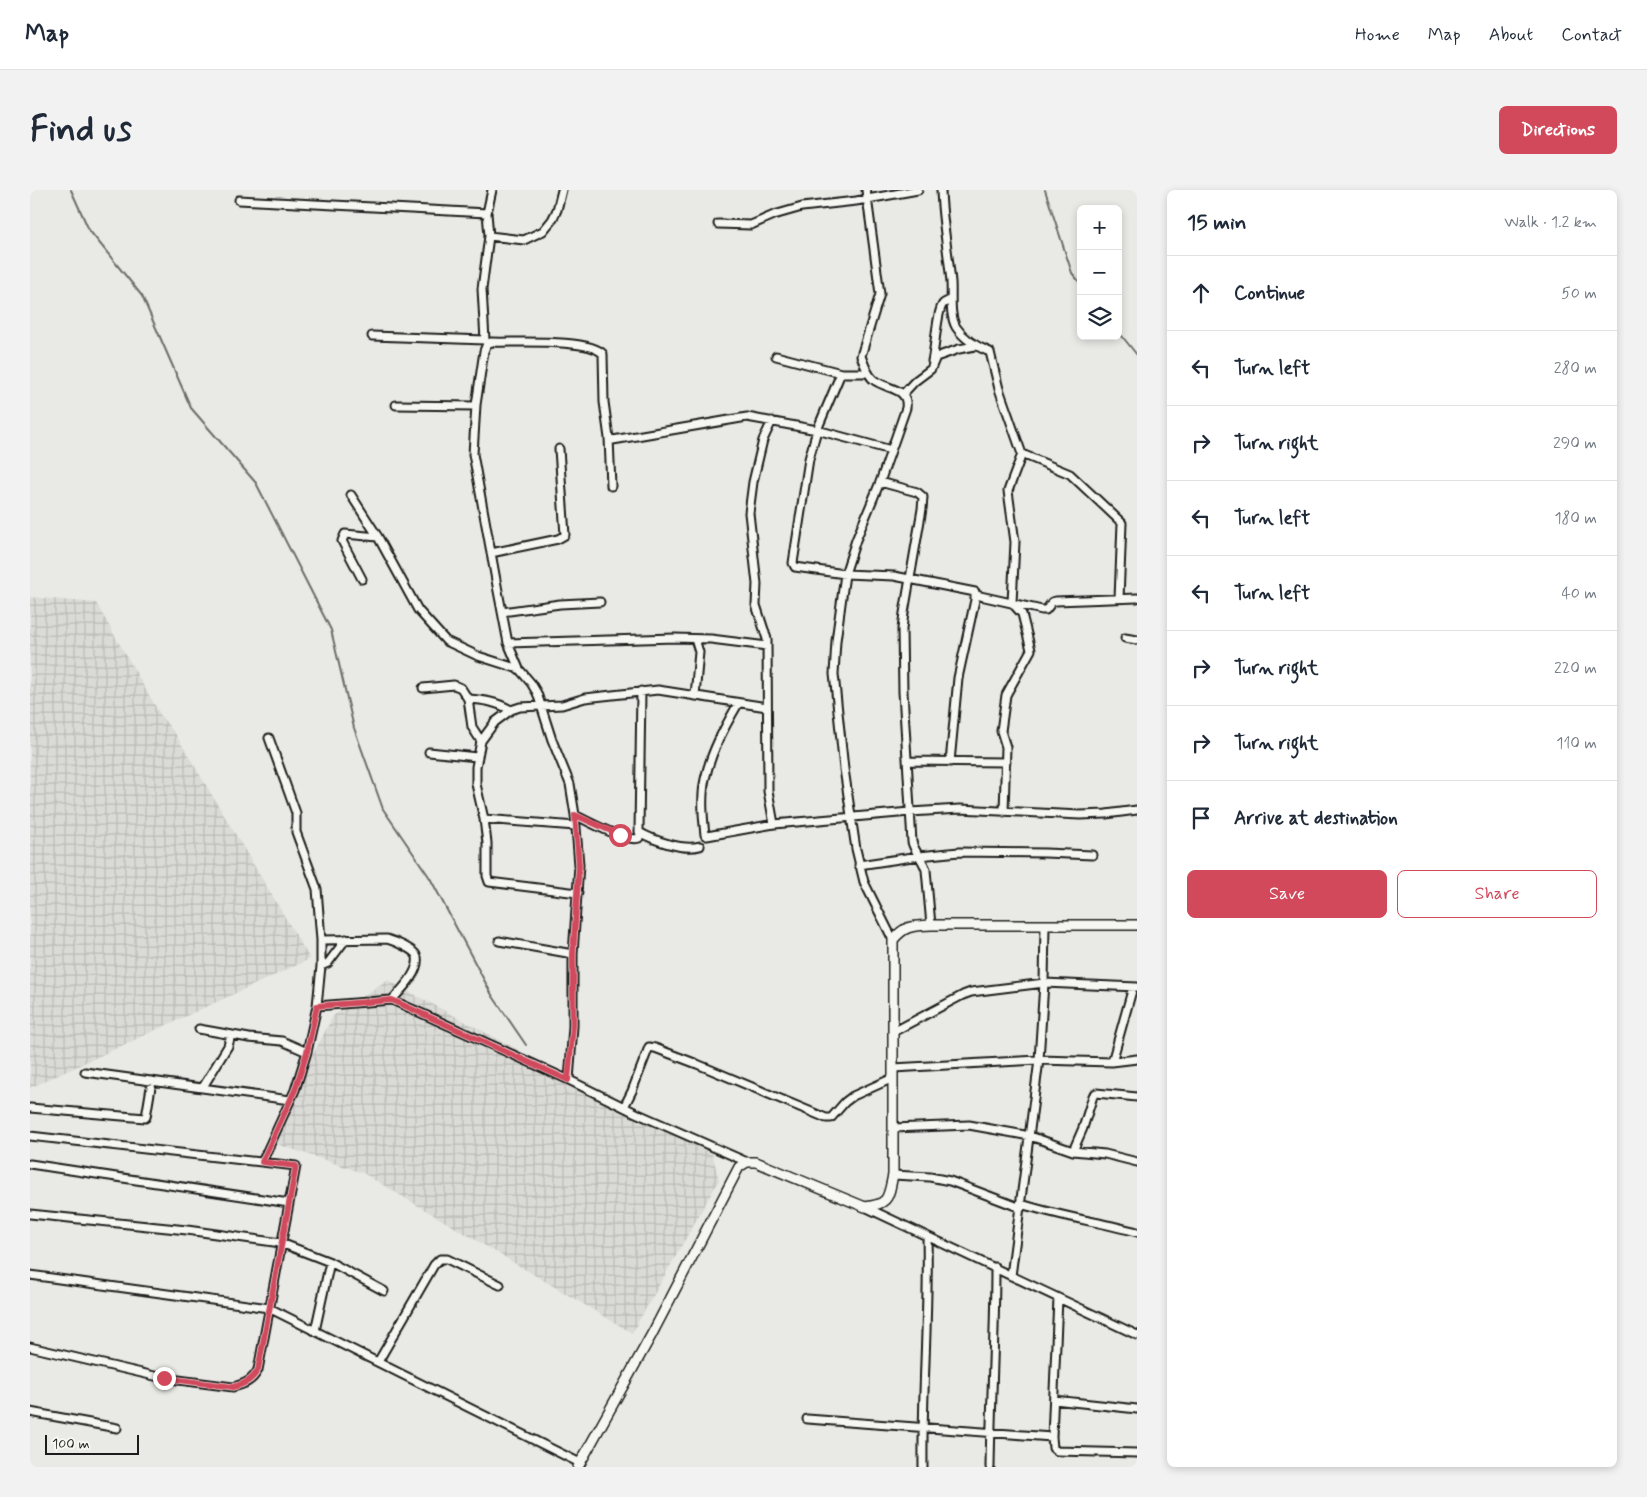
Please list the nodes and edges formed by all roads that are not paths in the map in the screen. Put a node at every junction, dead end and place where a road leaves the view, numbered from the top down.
1 (492, 190) edge
2 (562, 190) edge
3 (866, 190) edge
4 (918, 190) edge
5 (941, 190) edge
6 (867, 198) junction
7 (239, 200) dead end
8 (487, 213) junction
9 (718, 224) dead end
10 (489, 236) junction
11 (950, 300) junction
12 (372, 336) dead end
13 (486, 342) junction
14 (975, 346) junction
15 (776, 356) dead end
16 (931, 369) junction
17 (841, 373) junction
18 (868, 373) junction
19 (903, 394) junction
20 (396, 405) dead end
21 (476, 406) junction
22 (772, 422) junction
23 (817, 430) junction
24 (609, 438) junction
25 (559, 449) dead end
26 (891, 450) junction
27 (1022, 454) junction
28 (880, 482) junction
29 (611, 486) dead end
30 (351, 495) dead end
31 (378, 537) junction
32 (491, 553) junction
33 (845, 574) junction
34 (362, 579) dead end
35 (909, 579) junction
36 (976, 595) junction
37 (1137, 598) edge
38 (1119, 599) junction
39 (600, 602) dead end
40 (1012, 604) junction
41 (502, 612) junction
42 (695, 638) junction
43 (1125, 638) dead end
44 (1137, 640) edge
45 (508, 643) junction
46 (767, 646) junction
47 (519, 669) junction
48 (422, 688) dead end
49 (642, 691) junction
50 (695, 696) junction
51 (468, 699) junction
52 (738, 704) junction
53 (541, 706) junction
54 (767, 707) junction
55 (511, 710) junction
56 (269, 738) dead end
57 (481, 741) junction
58 (430, 752) dead end
59 (477, 758) junction
60 (907, 761) junction
61 (950, 762) junction
62 (1006, 762) junction
63 (1137, 810) edge
64 (910, 812) junction
65 (1004, 812) junction
66 (575, 815) junction
67 (851, 818) junction
68 (484, 819) junction
69 (774, 824) junction
70 (576, 826) junction
71 (640, 833) junction
72 (700, 846) dead end
73 (1092, 855) dead end
74 (918, 856) junction
75 (859, 865) junction
76 (578, 893) junction
77 (931, 925) junction
78 (1045, 925) junction
79 (1137, 925) edge
80 (346, 939) junction
81 (321, 940) junction
82 (893, 940) junction
83 (499, 941) dead end
84 (573, 954) junction
85 (321, 966) junction
86 (1044, 983) junction
87 (1135, 987) edge
88 (392, 1000) junction
89 (317, 1006) junction
90 (199, 1029) dead end
91 (893, 1032) junction
92 (231, 1035) junction
93 (307, 1052) junction
94 (1137, 1059) edge
95 (1040, 1060) junction
96 (1112, 1062) junction
97 (893, 1068) junction
98 (85, 1072) dead end
99 (893, 1078) junction
100 (568, 1080) junction
101 (152, 1081) junction
102 (203, 1087) junction
103 (1137, 1097) edge
104 (290, 1100) junction
105 (624, 1107) junction
106 (30, 1108) edge
107 (893, 1128) junction
108 (30, 1136) edge
109 (1030, 1136) junction
110 (1073, 1151) junction
111 (262, 1162) junction
112 (747, 1162) junction
113 (1137, 1162) edge
114 (30, 1164) edge
115 (893, 1175) junction
116 (289, 1203) junction
117 (1021, 1206) junction
118 (865, 1207) junction
119 (30, 1214) edge
120 (1137, 1232) edge
121 (927, 1236) junction
122 (281, 1243) junction
123 (330, 1262) junction
124 (995, 1268) junction
125 (30, 1276) edge
126 (1011, 1276) junction
127 (500, 1285) dead end
128 (384, 1291) dead end
129 (1058, 1298) junction
130 (269, 1308) junction
131 (315, 1331) junction
132 (1137, 1335) edge
133 (30, 1347) edge
134 (378, 1362) junction
135 (1054, 1400) junction
136 (1137, 1409) edge
137 (30, 1412) edge
138 (806, 1419) dead end
139 (117, 1428) dead end
140 (923, 1428) junction
141 (990, 1432) junction
142 (1052, 1437) junction
143 (1137, 1453) edge
144 (579, 1465) edge
145 (923, 1467) edge
146 (990, 1467) edge

1 - 8 street
2 - 10 street
3 - 6 street
4 - 6 street
5 - 11 street
6 - 9 street
6 - 18 street
7 - 8 street
8 - 10 street
10 - 13 street
11 - 14 street
11 - 16 street
12 - 13 street
13 - 21 street
13 - 24 street
14 - 16 street
14 - 27 street
15 - 17 street
16 - 19 street
17 - 18 street
17 - 23 street
18 - 19 street
19 - 26 street
20 - 21 street
21 - 32 street
22 - 23 street
22 - 24 street
22 - 46 street
23 - 26 street
23 - 33 street
24 - 29 street
25 - 32 street
26 - 28 street
27 - 38 street
27 - 40 street
28 - 33 street
28 - 35 street
30 - 31 street
31 - 34 street
31 - 47 street
32 - 41 street
33 - 35 street
33 - 67 street
35 - 36 street
35 - 60 street
36 - 40 street
36 - 61 street
37 - 38 street
38 - 40 street
39 - 41 street
40 - 62 street
41 - 45 street
42 - 45 street
42 - 46 street
42 - 50 street
43 - 44 street
45 - 47 street
46 - 54 street
47 - 53 street
48 - 51 street
49 - 50 street
49 - 53 street
49 - 71 street
50 - 52 street
51 - 55 street
51 - 57 street
52 - 54 street
52 - 69 street
53 - 55 street
53 - 66 street
54 - 69 street
55 - 57 street
56 - 81 street
57 - 59 street
58 - 59 street
59 - 68 street
60 - 61 street
60 - 64 street
61 - 62 street
62 - 65 street
63 - 65 street
64 - 65 street
64 - 67 street
64 - 74 street
66 - 70 street
66 - 71 street
67 - 69 street
67 - 75 street
68 - 70 street
68 - 76 street
70 - 76 street
71 - 72 street
73 - 74 street
74 - 75 street
74 - 77 street
75 - 82 street
76 - 84 street
77 - 78 street
77 - 82 street
78 - 79 street
78 - 86 street
80 - 81 street
80 - 85 street
80 - 88 street
81 - 85 street
82 - 91 street
83 - 84 street
84 - 100 street
85 - 89 street
86 - 87 street
86 - 91 street
86 - 95 street
87 - 96 street
88 - 89 street
88 - 100 street
89 - 93 street
90 - 92 street
91 - 97 street
92 - 93 street
92 - 102 street
93 - 104 street
94 - 96 street
95 - 96 street
95 - 97 street
95 - 109 street
97 - 99 street
98 - 101 street
99 - 105 street
99 - 107 street
100 - 105 street
101 - 102 street
101 - 106 street
102 - 104 street
103 - 110 street
104 - 111 street
105 - 112 street
107 - 109 street
107 - 115 street
108 - 111 street
109 - 110 street
109 - 117 street
110 - 113 street
111 - 116 street
112 - 118 street
112 - 144 street
114 - 116 street
115 - 117 street
115 - 118 street
116 - 122 street
117 - 120 street
117 - 126 street
118 - 121 street
119 - 122 street
121 - 124 street
121 - 140 street
122 - 123 street
122 - 130 street
123 - 128 street
123 - 131 street
124 - 126 street
124 - 141 street
125 - 130 street
126 - 129 street
127 - 134 street
129 - 132 street
129 - 135 street
130 - 131 street
130 - 133 street
131 - 134 street
134 - 144 street
135 - 136 street
135 - 142 street
137 - 139 street
138 - 140 street
140 - 141 street
140 - 145 street
141 - 142 street
141 - 146 street
142 - 143 street

